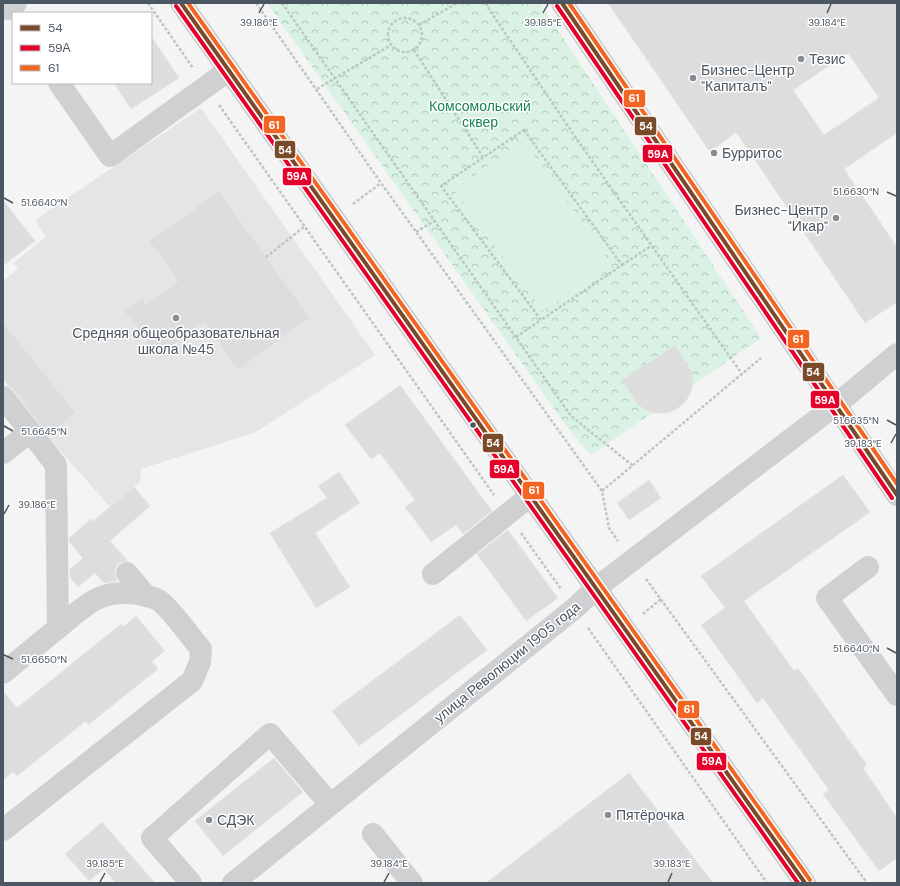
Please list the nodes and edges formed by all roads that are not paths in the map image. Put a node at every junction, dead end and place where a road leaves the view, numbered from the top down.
1 (181, 3) edge
2 (562, 3) edge
3 (229, 70) junction
4 (60, 84) edge
5 (897, 354) edge
6 (3, 397) edge
7 (837, 404) junction
8 (30, 432) junction
9 (3, 453) edge
10 (897, 495) edge
11 (530, 496) junction
12 (868, 567) dead end
13 (433, 574) dead end
14 (596, 588) junction
15 (58, 628) junction
16 (3, 673) edge
17 (897, 694) edge
18 (330, 804) junction
19 (3, 830) edge
20 (373, 834) dead end
21 (191, 883) edge
22 (232, 883) edge
23 (412, 883) edge
24 (805, 883) edge

1 - 3 main road
2 - 7 main road
3 - 4 street
3 - 11 main road
5 - 7 street, улица Революции 1905 года
6 - 8 street
7 - 10 main road
7 - 14 street, улица Революции 1905 года
8 - 9 street
8 - 15 street
11 - 13 street
11 - 14 main road
12 - 17 street
14 - 18 street, улица Революции 1905 года
14 - 24 main road
15 - 16 street
15 - 19 street
18 - 21 street
18 - 22 street, улица Революции 1905 года
20 - 23 street

